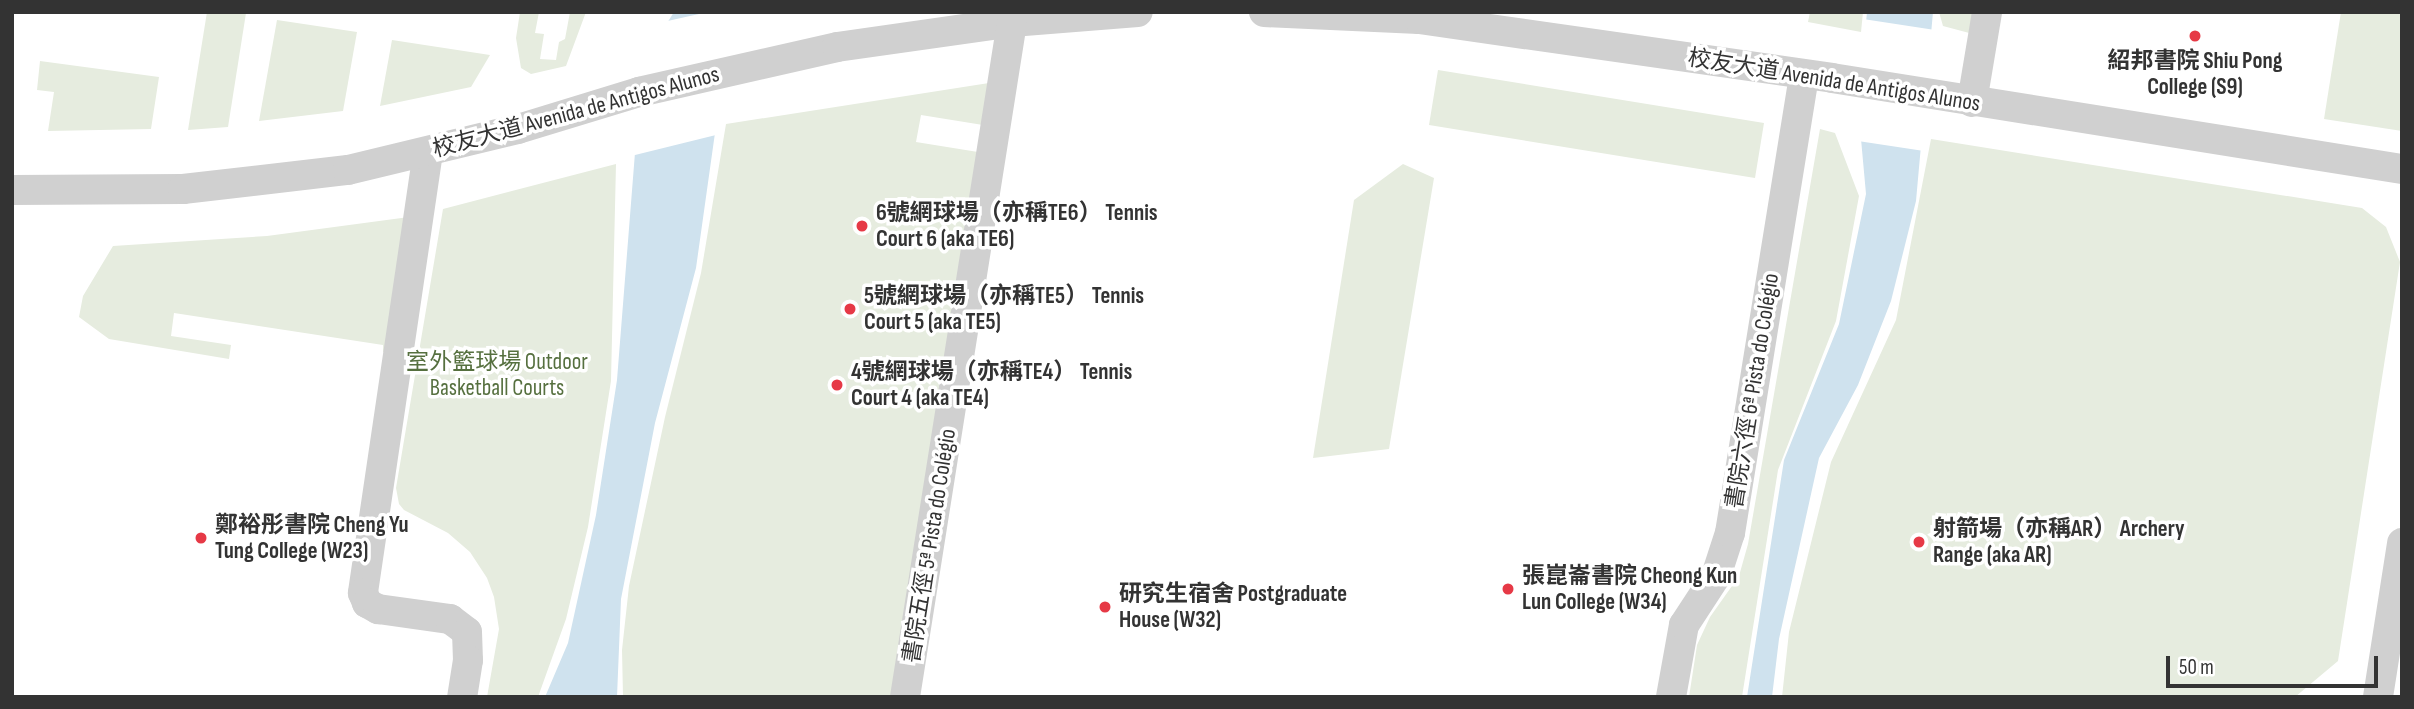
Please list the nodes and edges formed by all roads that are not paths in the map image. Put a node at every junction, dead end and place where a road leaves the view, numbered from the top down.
1 (1138, 12) edge
2 (1264, 12) edge
3 (1987, 12) edge
4 (1012, 22) junction
5 (1818, 76) junction
6 (1967, 101) junction
7 (428, 152) junction
8 (2402, 169) edge
9 (12, 190) edge
10 (2402, 543) edge
11 (462, 697) edge
12 (905, 697) edge
13 (1671, 697) edge
14 (2378, 697) edge

1 - 4 street, 校友大道 Avenida de Antigos Alunos
2 - 5 street, 校友大道 Avenida de Antigos Alunos
3 - 6 street
4 - 7 street, 校友大道 Avenida de Antigos Alunos
4 - 12 street, 書院五徑 5ª Pista do Colégio
5 - 6 street, 校友大道 Avenida de Antigos Alunos
5 - 13 street, 書院六徑 6ª Pista do Colégio
6 - 8 street, 校友大道 Avenida de Antigos Alunos
7 - 9 street, 校友大道 Avenida de Antigos Alunos
7 - 11 street
10 - 14 street

